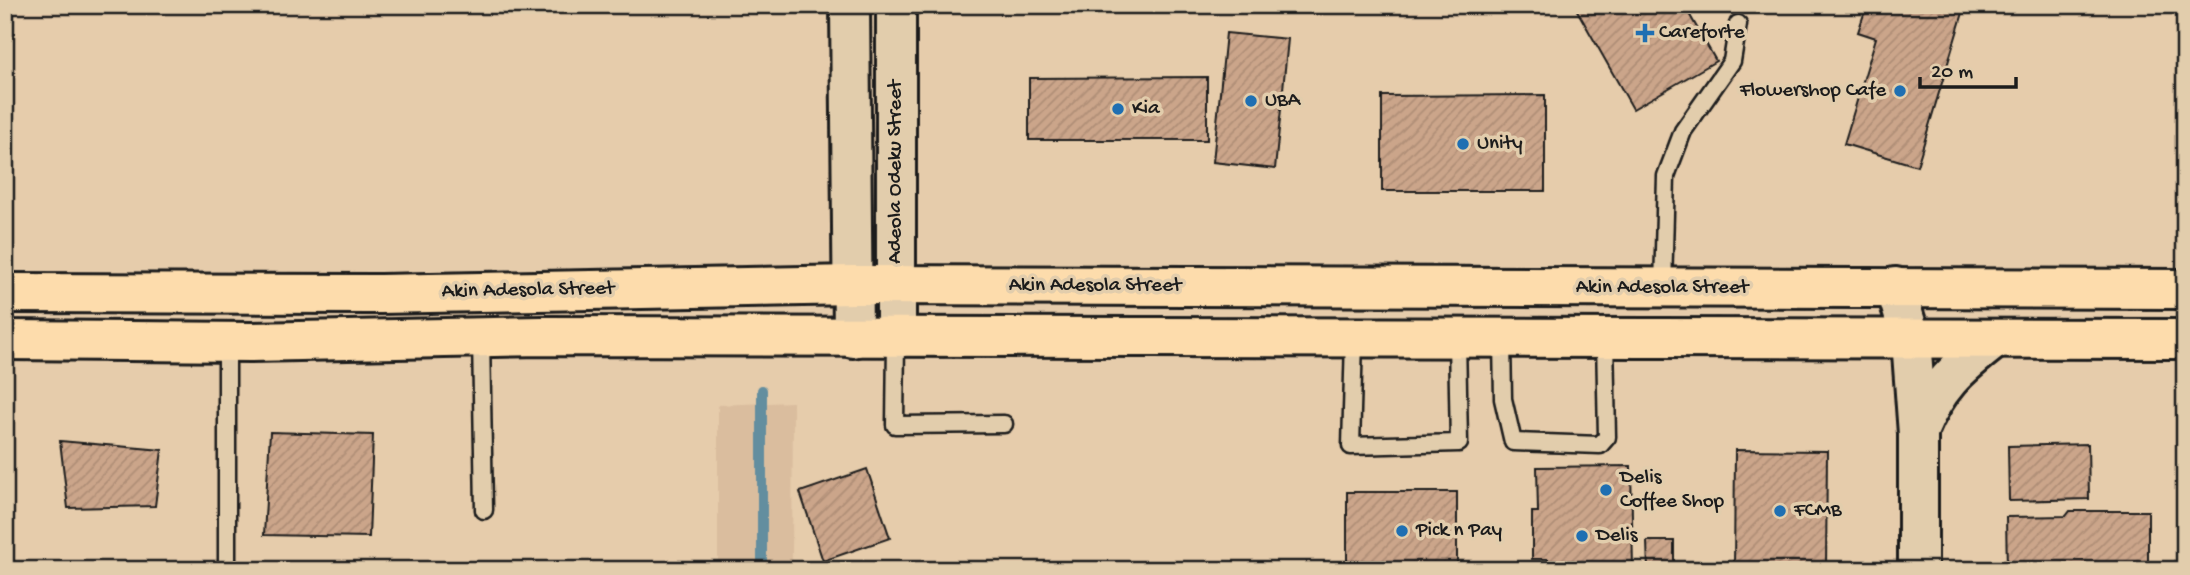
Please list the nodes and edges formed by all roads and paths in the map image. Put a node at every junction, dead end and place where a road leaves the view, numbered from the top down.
1 (850, 5) edge
2 (896, 5) edge
3 (1738, 24) dead end
4 (853, 285) junction
5 (897, 285) junction
6 (1895, 287) junction
7 (1663, 288) junction
8 (2185, 289) edge
9 (5, 293) edge
10 (481, 337) junction
11 (853, 338) junction
12 (897, 339) junction
13 (1354, 339) junction
14 (1457, 339) junction
15 (1502, 339) junction
16 (1605, 339) junction
17 (1911, 339) junction
18 (2185, 339) edge
19 (5, 340) edge
20 (1995, 340) junction
21 (227, 342) junction
22 (1003, 424) dead end
23 (1918, 434) junction
24 (484, 510) dead end
25 (755, 568) edge
26 (777, 568) edge
27 (227, 570) edge
28 (1918, 570) edge

1 - 4 main road, Adeola Odeku Street
2 - 5 main road, Adeola Odeku Street
3 - 7 lane
4 - 5 main road, Akin Adesola Street
4 - 9 main road, Akin Adesola Street
4 - 11 main road, Adeola Odeku Street
5 - 7 main road, Akin Adesola Street
5 - 12 main road, Adeola Odeku Street
6 - 7 main road, Akin Adesola Street
6 - 8 main road, Akin Adesola Street
6 - 17 main road
10 - 11 main road
10 - 21 main road
10 - 24 lane
11 - 12 main road
12 - 13 main road
12 - 22 lane
13 - 14 main road
13 - 14 lane
14 - 15 main road
15 - 16 main road
15 - 16 lane
16 - 17 main road
17 - 20 main road
17 - 23 main road
18 - 20 main road
19 - 21 main road
20 - 23 main road
21 - 27 lane
23 - 28 main road
25 - 26 path

